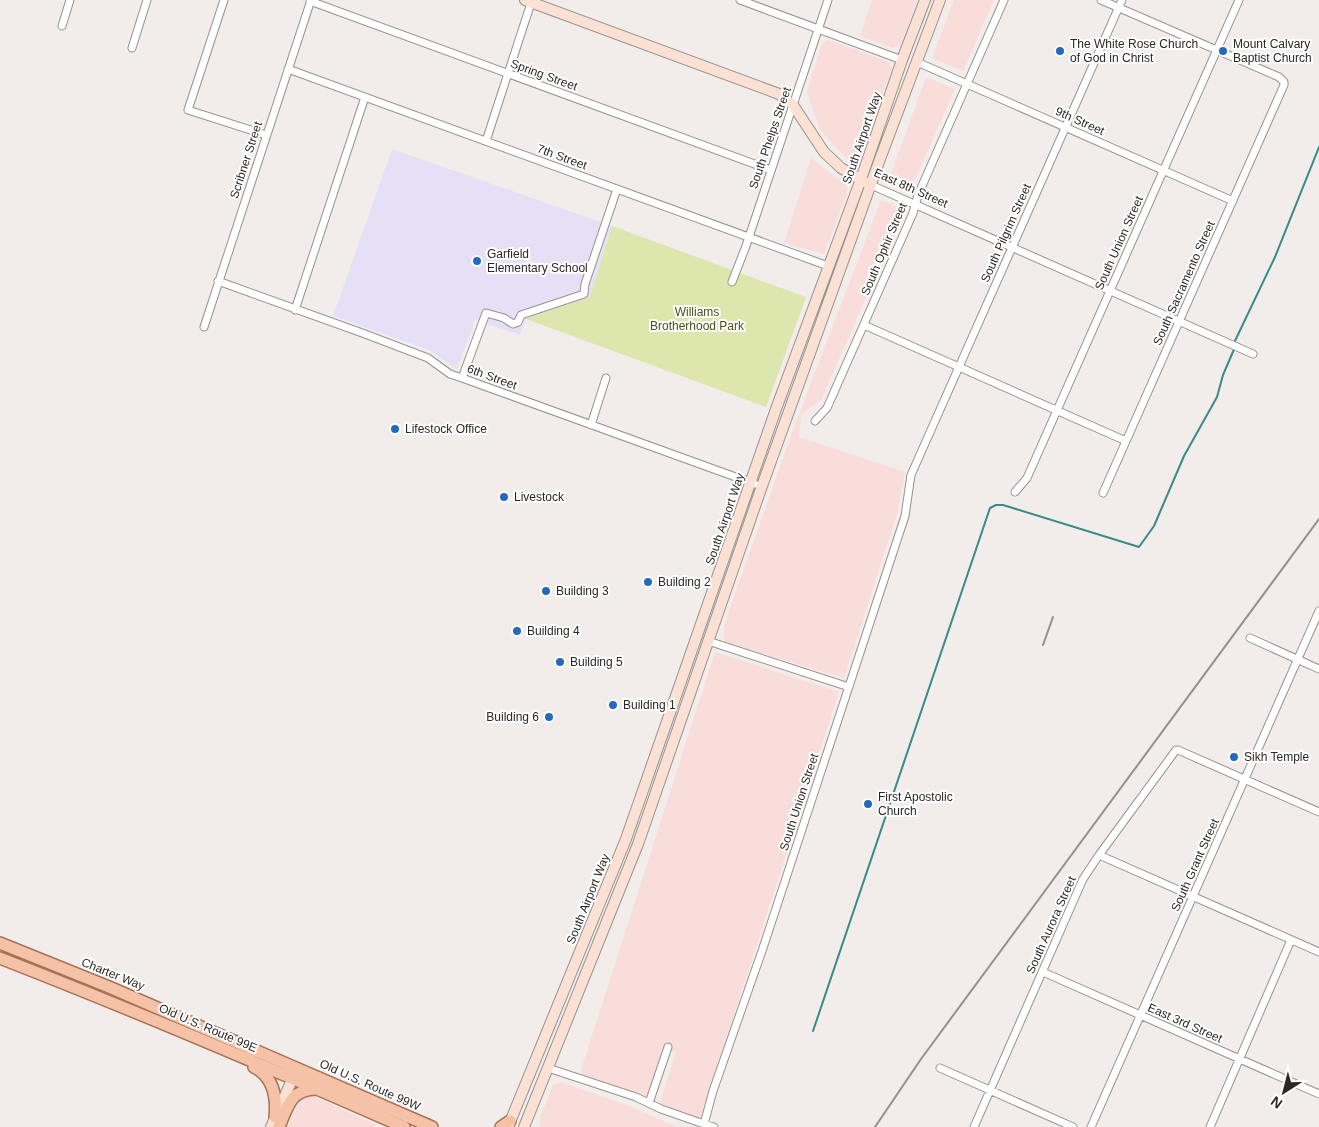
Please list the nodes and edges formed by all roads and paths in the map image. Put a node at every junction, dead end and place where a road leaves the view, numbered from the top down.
1 (70, 0) edge
2 (147, 0) edge
3 (224, 0) edge
4 (740, 0) edge
5 (828, 0) edge
6 (925, 0) edge
7 (940, 0) edge
8 (1004, 0) edge
9 (1102, 0) edge
10 (1122, 0) edge
11 (1239, 0) edge
12 (310, 1) edge
13 (530, 1) edge
14 (1118, 8) junction
15 (62, 26) dead end
16 (818, 29) junction
17 (132, 48) dead end
18 (1216, 51) junction
19 (902, 60) junction
20 (917, 62) junction
21 (288, 69) junction
22 (508, 74) junction
23 (967, 84) junction
24 (365, 97) junction
25 (793, 105) junction
26 (1065, 127) junction
27 (266, 135) junction
28 (486, 141) junction
29 (771, 170) junction
30 (1163, 171) junction
31 (861, 179) junction
32 (871, 185) junction
33 (617, 189) junction
34 (1233, 201) junction
35 (915, 205) junction
36 (749, 237) junction
37 (1012, 248) junction
38 (828, 266) junction
39 (218, 282) junction
40 (732, 282) dead end
41 (1110, 290) junction
42 (295, 310) junction
43 (1180, 321) junction
44 (864, 325) junction
45 (204, 327) dead end
46 (1253, 354) dead end
47 (959, 367) junction
48 (462, 378) junction
49 (606, 378) dead end
50 (1057, 411) junction
51 (815, 421) dead end
52 (591, 425) junction
53 (1126, 441) junction
54 (911, 475) joint
55 (750, 482) junction
56 (762, 486) junction
57 (1015, 492) dead end
58 (1103, 493) dead end
59 (1319, 612) edge
60 (1250, 638) dead end
61 (708, 641) junction
62 (1298, 659) junction
63 (1319, 669) edge
64 (849, 687) junction
65 (1245, 779) junction
66 (1319, 812) edge
67 (1099, 855) junction
68 (1193, 896) junction
69 (1291, 940) junction
70 (0, 943) edge
71 (1319, 952) edge
72 (0, 958) edge
73 (1043, 972) junction
74 (112, 1003) junction
75 (1141, 1015) junction
76 (668, 1047) dead end
77 (1238, 1059) junction
78 (548, 1068) junction
79 (940, 1068) dead end
80 (295, 1073) junction
81 (530, 1073) junction
82 (318, 1089) junction
83 (990, 1090) junction
84 (1319, 1094) edge
85 (650, 1104) junction
86 (397, 1122) edge
87 (275, 1124) edge
88 (704, 1124) junction
89 (506, 1125) edge
90 (432, 1127) edge
91 (524, 1127) edge
92 (714, 1127) edge
93 (974, 1127) edge
94 (1073, 1127) edge
95 (1091, 1127) edge
96 (1210, 1127) edge

1 - 15 street
2 - 17 street
3 - 27 street
4 - 16 street
5 - 16 street, South Phelps Street
6 - 19 main road, South Airport Way
7 - 20 main road, South Airport Way
8 - 23 street, South Ophir Street
9 - 14 street
10 - 14 street, South Pilgrim Street
11 - 18 street, South Union Street
12 - 21 street, Scribner Street
12 - 22 street, Spring Street
13 - 22 street
13 - 25 main road, East 8th Street
14 - 18 street
14 - 26 street, South Pilgrim Street
16 - 19 street
16 - 25 street, South Phelps Street
18 - 30 street, South Union Street
18 - 34 street, South Sacramento Street
19 - 31 main road, South Airport Way
20 - 23 street, 9th Street
20 - 32 main road, South Airport Way
21 - 24 street, 7th Street
21 - 27 street, Scribner Street
22 - 28 street
22 - 29 street, Spring Street
23 - 26 street, 9th Street
23 - 35 street, South Ophir Street
24 - 28 street, 7th Street
24 - 42 street
25 - 29 street, South Phelps Street
25 - 31 main road, East 8th Street
26 - 30 street, 9th Street
26 - 37 street, South Pilgrim Street
27 - 39 street, Scribner Street
28 - 33 street, 7th Street
29 - 36 street, South Phelps Street
30 - 34 street, 9th Street
30 - 41 street, South Union Street
31 - 32 main road, East 8th Street
31 - 38 main road, South Airport Way
32 - 35 street, East 8th Street
32 - 56 main road, South Airport Way
33 - 36 street, 7th Street
33 - 48 street
34 - 43 street, South Sacramento Street
35 - 37 street, East 8th Street
35 - 44 street, South Ophir Street
36 - 38 street, 7th Street
36 - 40 street, South Phelps Street
37 - 41 street, East 8th Street
37 - 47 street, South Pilgrim Street
38 - 55 main road, South Airport Way
39 - 42 street, 6th Street
39 - 45 street, Scribner Street
41 - 43 street, East 8th Street
41 - 50 street, South Union Street
42 - 48 street, 6th Street
43 - 46 street, East 8th Street
43 - 53 street, South Sacramento Street
44 - 47 street
44 - 51 street, South Ophir Street
47 - 50 street
47 - 54 street, South Pilgrim Street
48 - 52 street, 6th Street
49 - 52 street
50 - 53 street
50 - 57 street, South Union Street
52 - 55 street, 6th Street
53 - 58 street, South Sacramento Street
54 - 64 street, South Union Street
55 - 56 street, 6th Street
55 - 81 main road, South Airport Way
56 - 61 main road, South Airport Way
59 - 62 street, South Grant Street
60 - 62 street
61 - 64 street
61 - 78 main road, South Airport Way
62 - 63 street
62 - 65 street, South Grant Street
64 - 88 street, South Union Street
65 - 66 street
65 - 67 street, South Aurora Street
65 - 68 street, South Grant Street
67 - 68 street
67 - 73 street, South Aurora Street
68 - 69 street
68 - 75 street, South Grant Street
69 - 71 street
69 - 77 street
70 - 80 main road, Charter Way
72 - 74 main road, Old U.S. Route 99E
73 - 75 street, East 3rd Street
73 - 83 street, South Aurora Street
74 - 80 main road, Old U.S. Route 99E
74 - 87 main road
75 - 77 street, East 3rd Street
75 - 95 street, South Grant Street
76 - 85 street
77 - 84 street, East 3rd Street
77 - 96 street
78 - 81 main road
78 - 85 street
78 - 91 main road, South Airport Way
79 - 83 street
80 - 82 main road, Old U.S. Route 99E
80 - 86 main road, Old U.S. Route 99W
80 - 87 main road
81 - 89 main road, South Airport Way
82 - 86 main road, Old U.S. Route 99E
82 - 87 main road
83 - 93 street, South Aurora Street
83 - 94 street
85 - 88 street
86 - 90 main road, Old U.S. Route 99W
88 - 92 street

